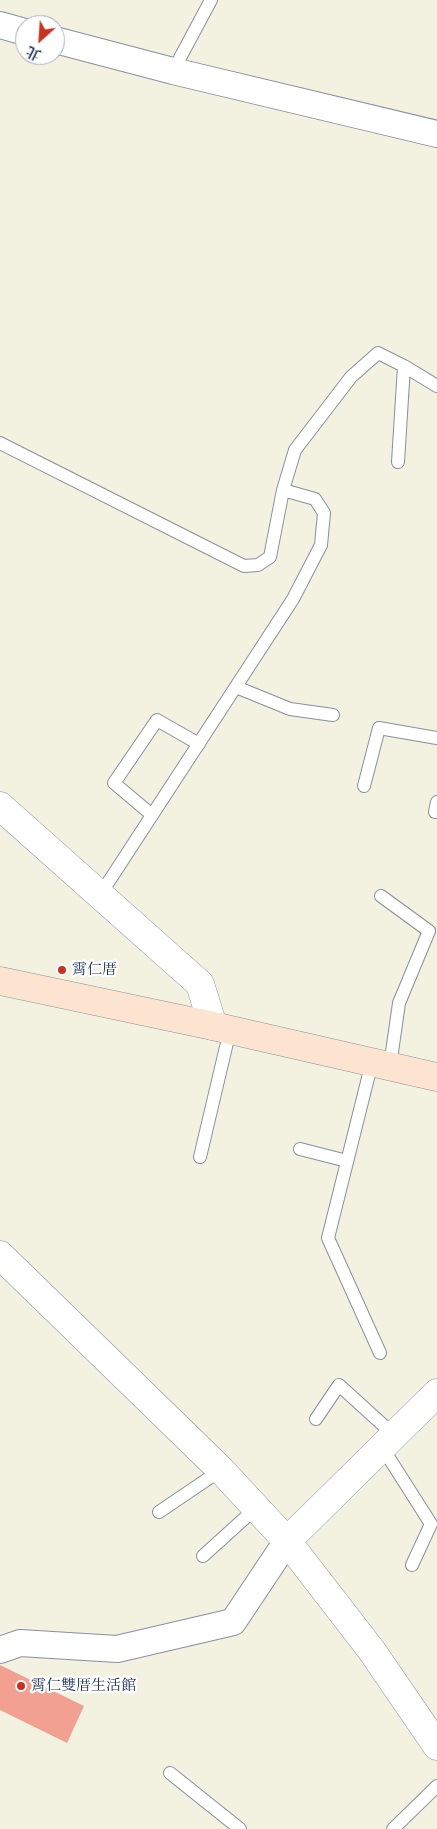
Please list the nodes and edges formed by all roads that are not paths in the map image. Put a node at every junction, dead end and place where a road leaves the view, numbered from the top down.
1 (211, 0) edge
2 (0, 25) edge
3 (15, 29) edge
4 (65, 43) edge
5 (173, 71) junction
6 (437, 134) edge
7 (404, 366) junction
8 (437, 386) edge
9 (0, 442) edge
10 (398, 462) dead end
11 (283, 490) junction
12 (236, 687) junction
13 (333, 715) dead end
14 (437, 738) edge
15 (199, 744) junction
16 (364, 786) dead end
17 (1, 808) edge
18 (152, 815) junction
19 (100, 896) junction
20 (380, 896) dead end
21 (0, 981) edge
22 (222, 1028) junction
23 (381, 1064) junction
24 (437, 1077) edge
25 (300, 1149) dead end
26 (200, 1156) dead end
27 (347, 1162) junction
28 (0, 1255) edge
29 (380, 1353) dead end
30 (437, 1393) edge
31 (316, 1419) dead end
32 (388, 1441) junction
33 (221, 1470) junction
34 (256, 1508) junction
35 (159, 1512) dead end
36 (287, 1541) junction
37 (202, 1556) dead end
38 (412, 1565) dead end
39 (0, 1650) edge
40 (437, 1746) edge
41 (170, 1773) dead end
42 (437, 1786) edge
43 (240, 1829) edge
44 (393, 1829) edge

1 - 5 lane
2 - 3 street
4 - 5 street
5 - 6 street
7 - 8 lane
7 - 10 lane
7 - 11 lane
9 - 11 lane
11 - 12 lane
12 - 13 lane
12 - 15 lane
14 - 16 lane
15 - 18 lane
15 - 18 lane
17 - 19 street
18 - 19 lane
19 - 22 street
20 - 23 lane
21 - 22 main road
22 - 23 main road
22 - 26 lane
23 - 24 main road
23 - 27 lane
25 - 27 lane
27 - 29 lane
28 - 33 street
30 - 32 street
31 - 32 lane
32 - 36 street
32 - 38 lane
33 - 34 street
33 - 35 lane
34 - 36 street
34 - 37 lane
36 - 39 street
36 - 40 street
41 - 43 lane
42 - 44 lane

